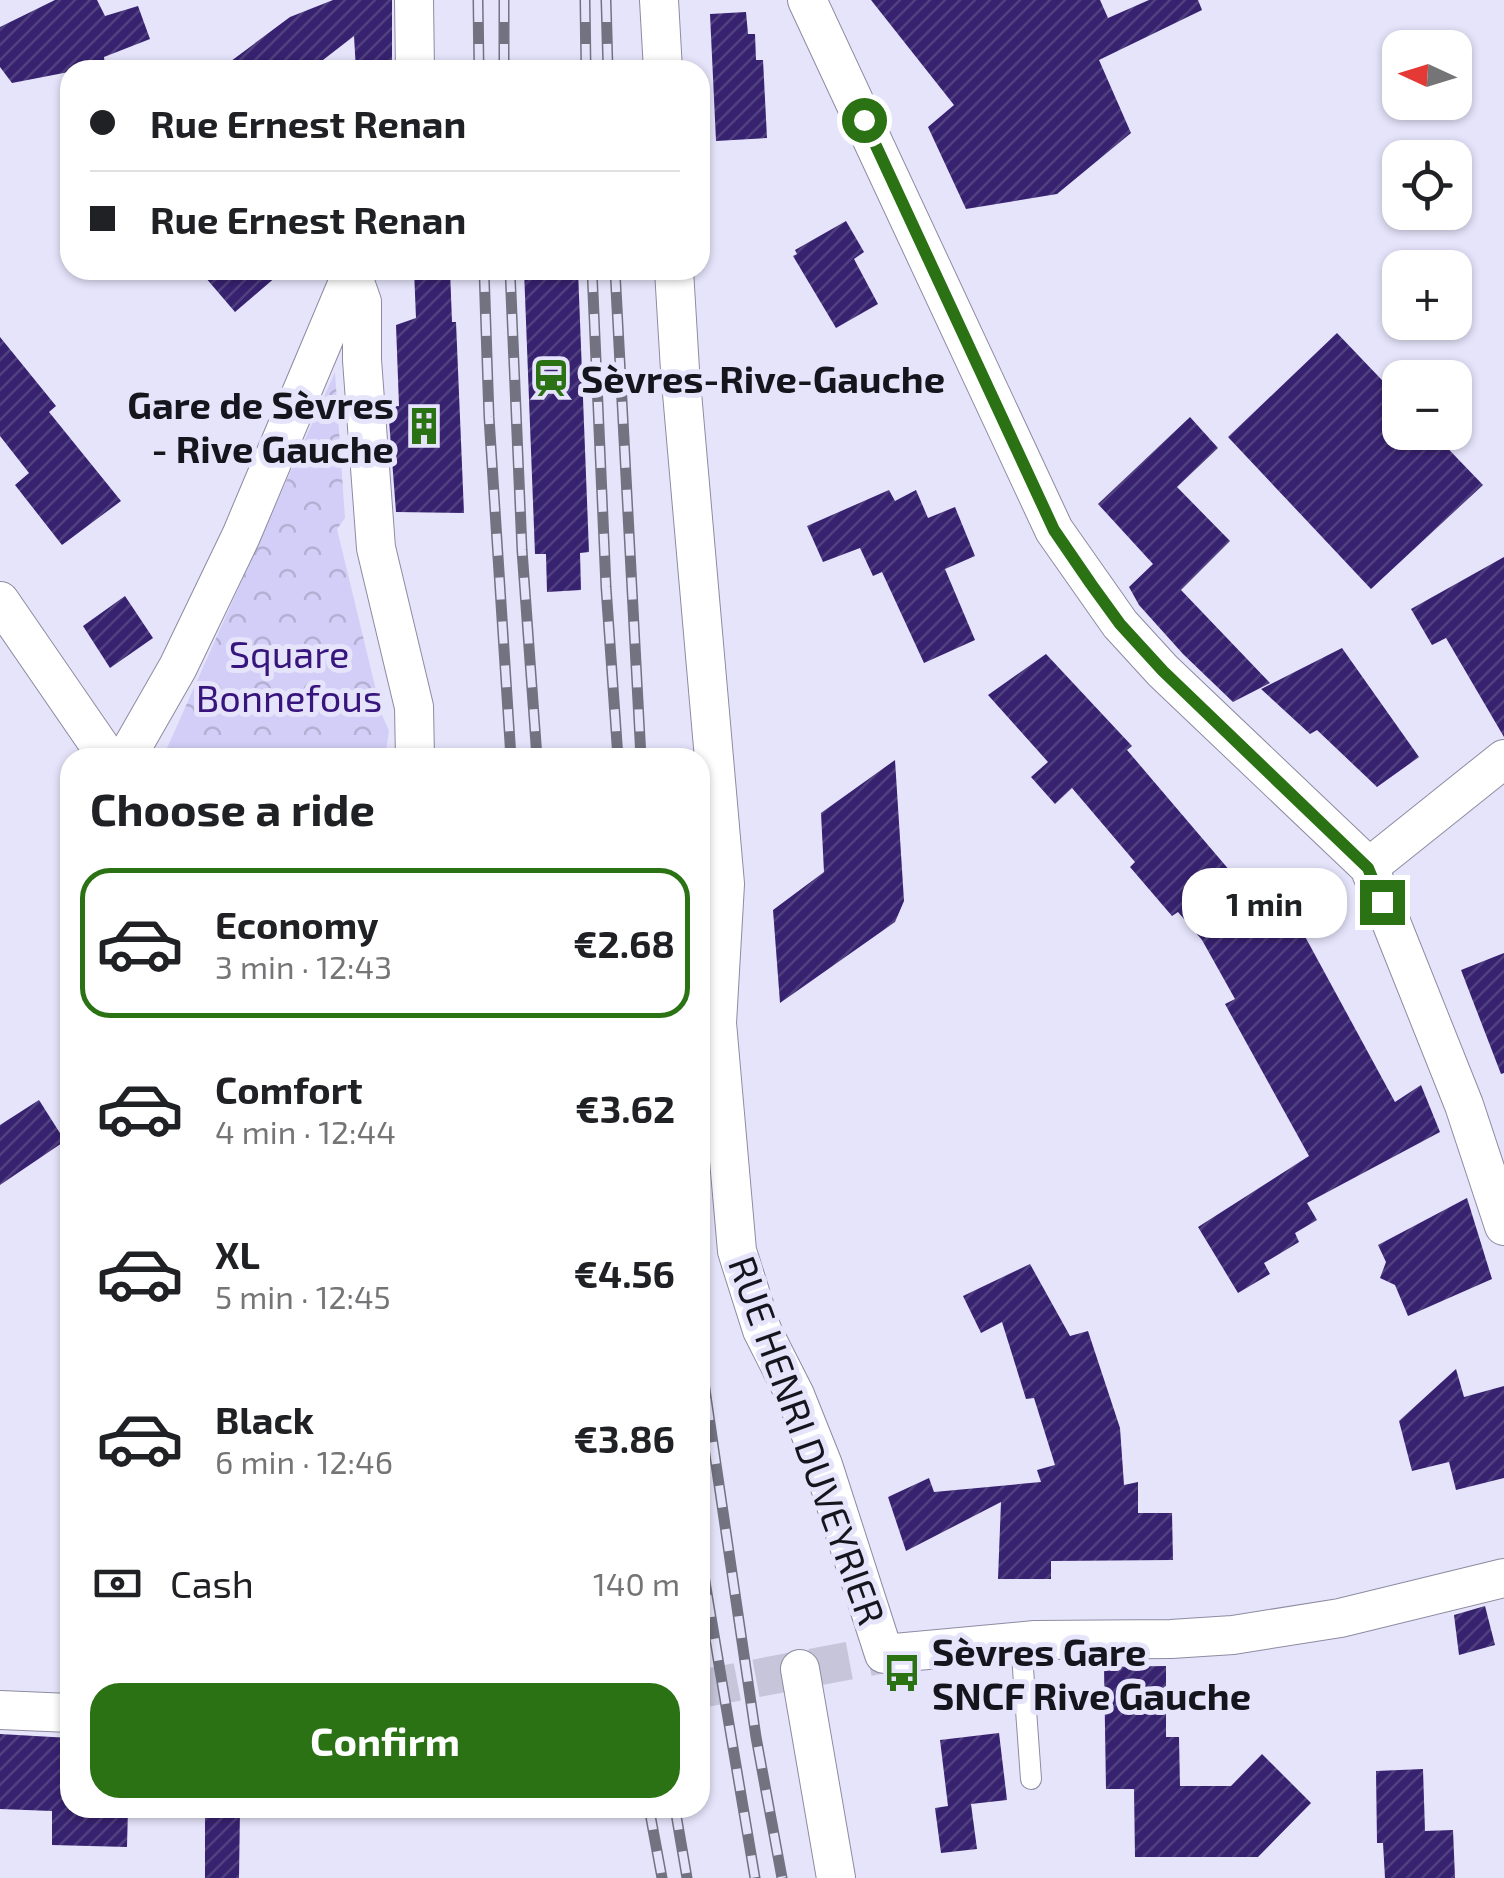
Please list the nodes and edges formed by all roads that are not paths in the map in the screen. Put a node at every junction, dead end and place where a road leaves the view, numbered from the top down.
1 (414, 0) edge
2 (659, 0) edge
3 (808, 0) edge
4 (414, 60) edge
5 (662, 60) edge
6 (349, 280) edge
7 (355, 280) edge
8 (675, 280) edge
9 (0, 602) edge
10 (101, 748) edge
11 (132, 748) edge
12 (414, 748) edge
13 (1504, 759) edge
14 (1368, 868) junction
15 (1504, 1226) edge
16 (1504, 1578) edge
17 (1022, 1641) junction
18 (800, 1669) dead end
19 (0, 1710) edge
20 (60, 1713) edge
21 (1032, 1778) dead end
22 (836, 1878) edge

1 - 4 street
2 - 5 street
3 - 14 street
6 - 11 street
7 - 12 street
8 - 17 street, RUE HENRI DUVEYRIER
9 - 10 street
13 - 14 street
14 - 15 street
16 - 17 street
17 - 21 lane
18 - 22 street
19 - 20 street

